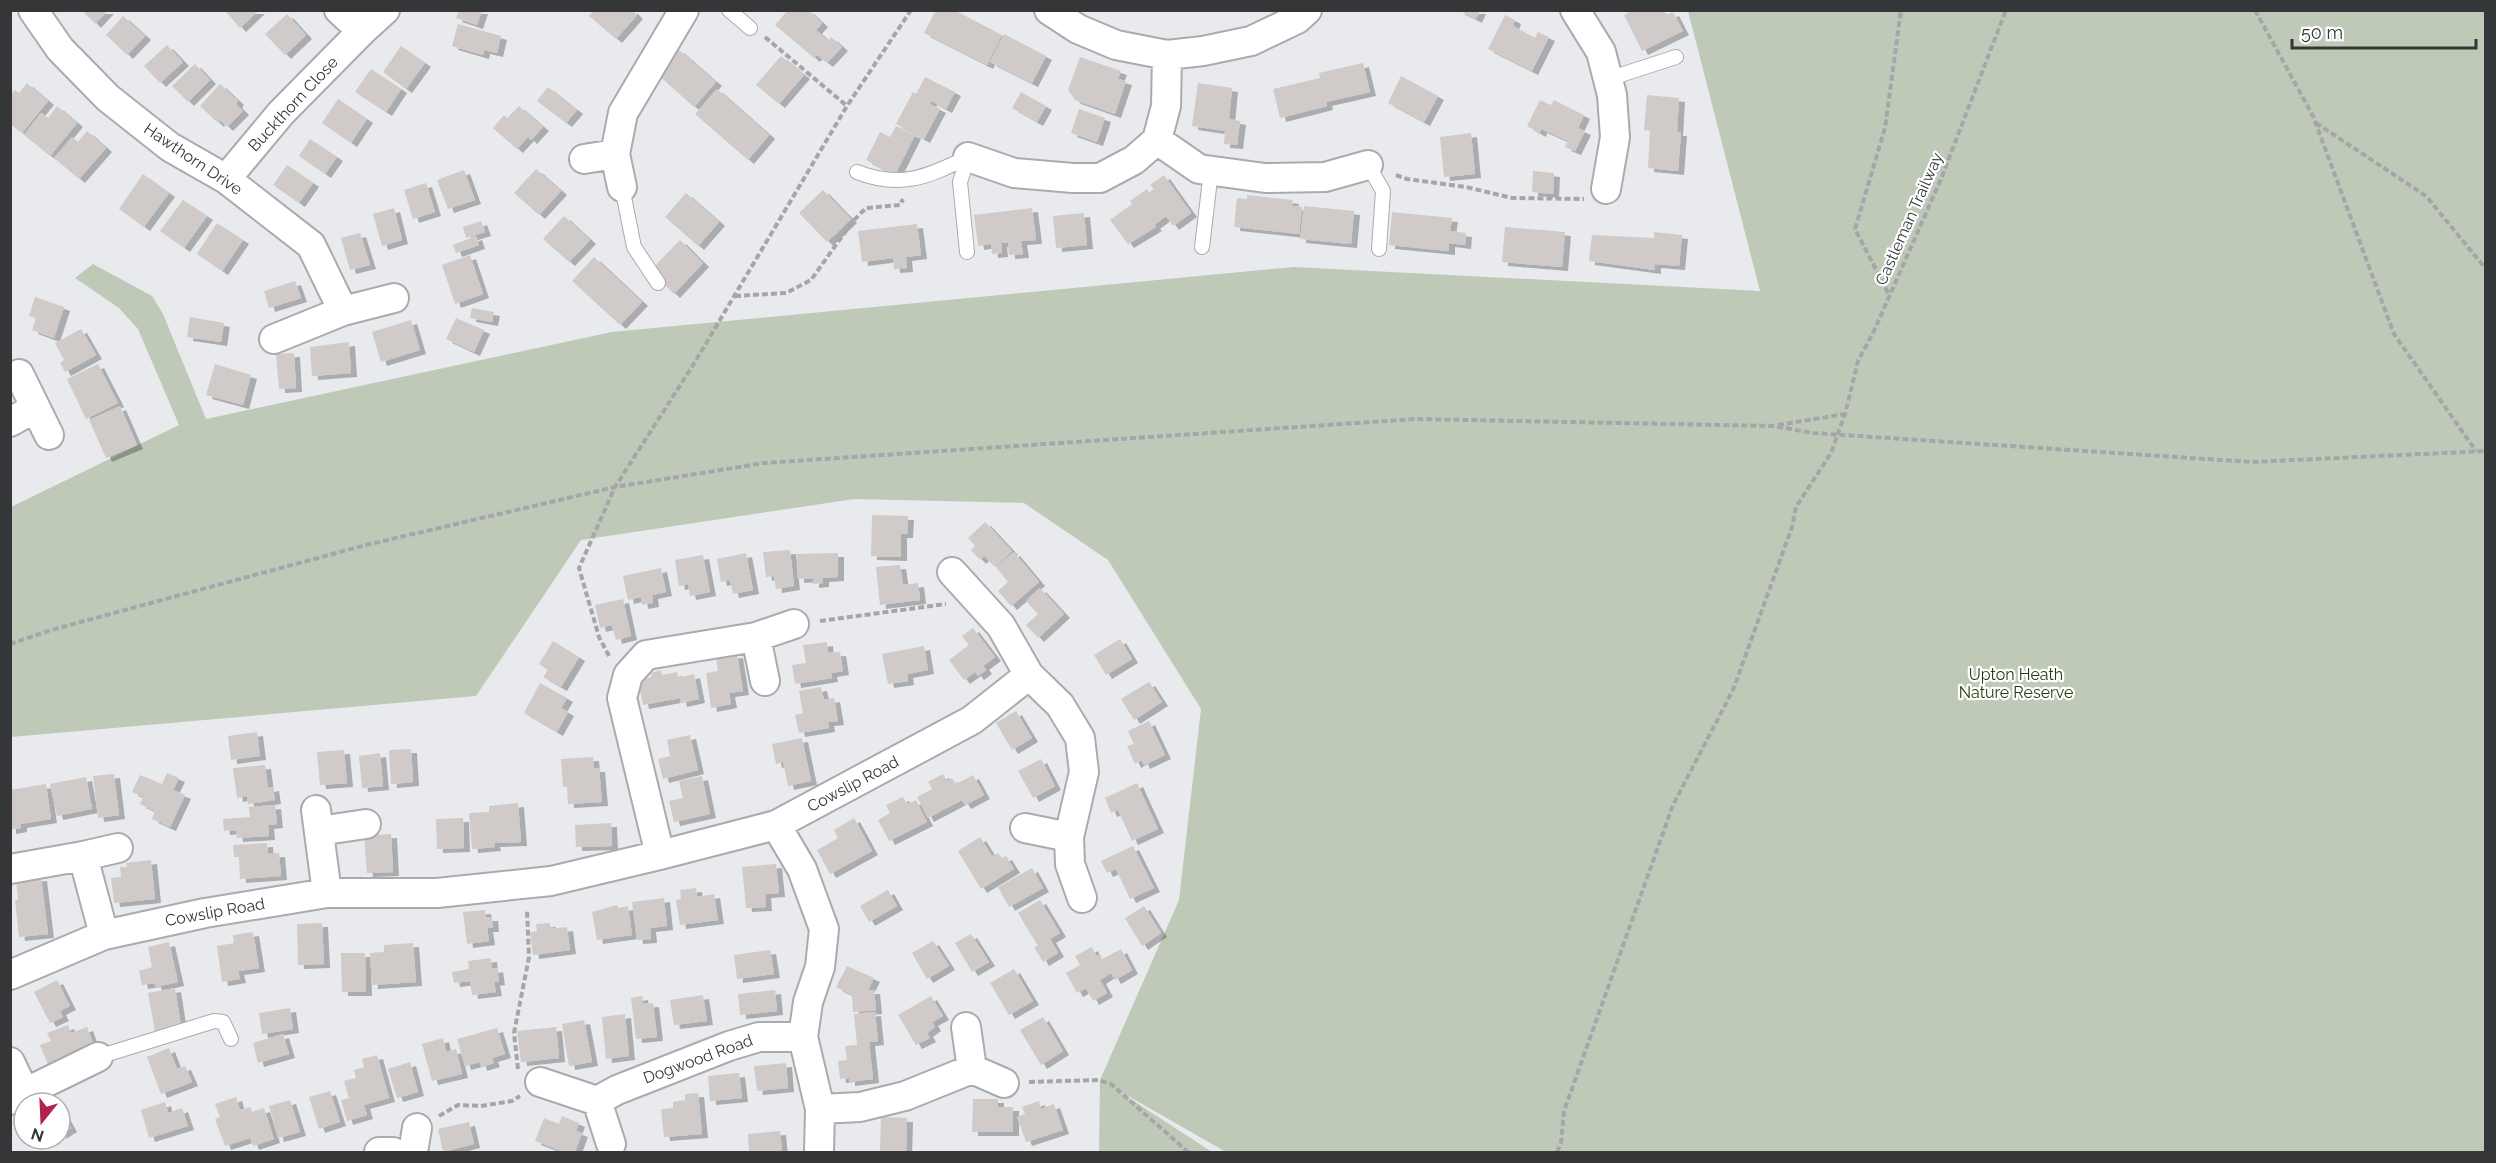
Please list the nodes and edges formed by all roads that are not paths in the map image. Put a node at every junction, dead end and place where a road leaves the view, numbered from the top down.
1 (33, 10) edge
2 (339, 10) edge
3 (385, 10) edge
4 (729, 10) edge
5 (1049, 10) edge
6 (1307, 10) edge
7 (1575, 10) edge
8 (680, 12) edge
9 (750, 28) road end
10 (362, 31) junction
11 (1167, 55) junction
12 (1676, 57) dead end
13 (1608, 79) junction
14 (1157, 140) junction
15 (615, 154) junction
16 (968, 157) junction
17 (584, 159) dead end
18 (1368, 165) joint
19 (1211, 171) junction
20 (857, 172) dead end
21 (226, 178) junction
22 (622, 187) joint
23 (1606, 189) road end
24 (1202, 247) dead end
25 (1378, 249) dead end
26 (967, 252) dead end
27 (658, 284) dead end
28 (394, 298) dead end
29 (343, 311) junction
30 (274, 339) dead end
31 (19, 374) dead end
32 (35, 408) junction
33 (10, 422) edge
34 (49, 435) dead end
35 (952, 572) dead end
36 (794, 624) road end
37 (756, 637) junction
38 (1029, 675) junction
39 (765, 681) dead end
40 (366, 824) dead end
41 (776, 825) junction
42 (1025, 828) dead end
43 (1070, 837) junction
44 (118, 848) dead end
45 (660, 855) junction
46 (83, 856) junction
47 (10, 869) edge
48 (327, 893) junction
49 (1082, 898) dead end
50 (104, 935) junction
51 (10, 975) edge
52 (966, 1027) dead end
53 (803, 1036) junction
54 (231, 1039) dead end
55 (98, 1057) joint
56 (10, 1062) edge
57 (972, 1069) junction
58 (540, 1082) road end
59 (1004, 1083) road end
60 (16, 1091) edge
61 (27, 1091) edge
62 (597, 1101) junction
63 (820, 1109) junction
64 (611, 1144) dead end
65 (379, 1152) edge
66 (393, 1152) edge
67 (819, 1152) edge

1 - 21 street, Hawthorn Drive
2 - 10 street
3 - 10 street, Buckthorn Close
4 - 9 lane
5 - 11 street
6 - 11 street
7 - 13 street
8 - 15 street
10 - 21 street, Buckthorn Close
11 - 14 street
12 - 13 lane
13 - 23 street
14 - 16 street
14 - 19 street
15 - 17 street
15 - 22 street
16 - 20 lane
16 - 26 lane
18 - 19 street
18 - 25 lane
19 - 24 lane
21 - 29 street, Hawthorn Drive
22 - 27 lane
28 - 29 street
29 - 30 street
31 - 32 street
32 - 33 street
32 - 34 street
35 - 38 street
36 - 37 street
37 - 39 street
37 - 45 street
38 - 41 street, Cowslip Road
38 - 43 street
40 - 48 street
41 - 45 street, Cowslip Road
41 - 53 street
42 - 43 street
43 - 49 street
44 - 46 street
45 - 48 street, Cowslip Road
46 - 47 street
46 - 50 street
48 - 50 street, Cowslip Road
50 - 51 street, Cowslip Road
52 - 57 street
53 - 62 street, Dogwood Road
53 - 63 street
54 - 55 lane
55 - 61 street
56 - 60 street
57 - 59 street
57 - 63 street
58 - 62 street
62 - 64 street
63 - 67 street
65 - 66 street

